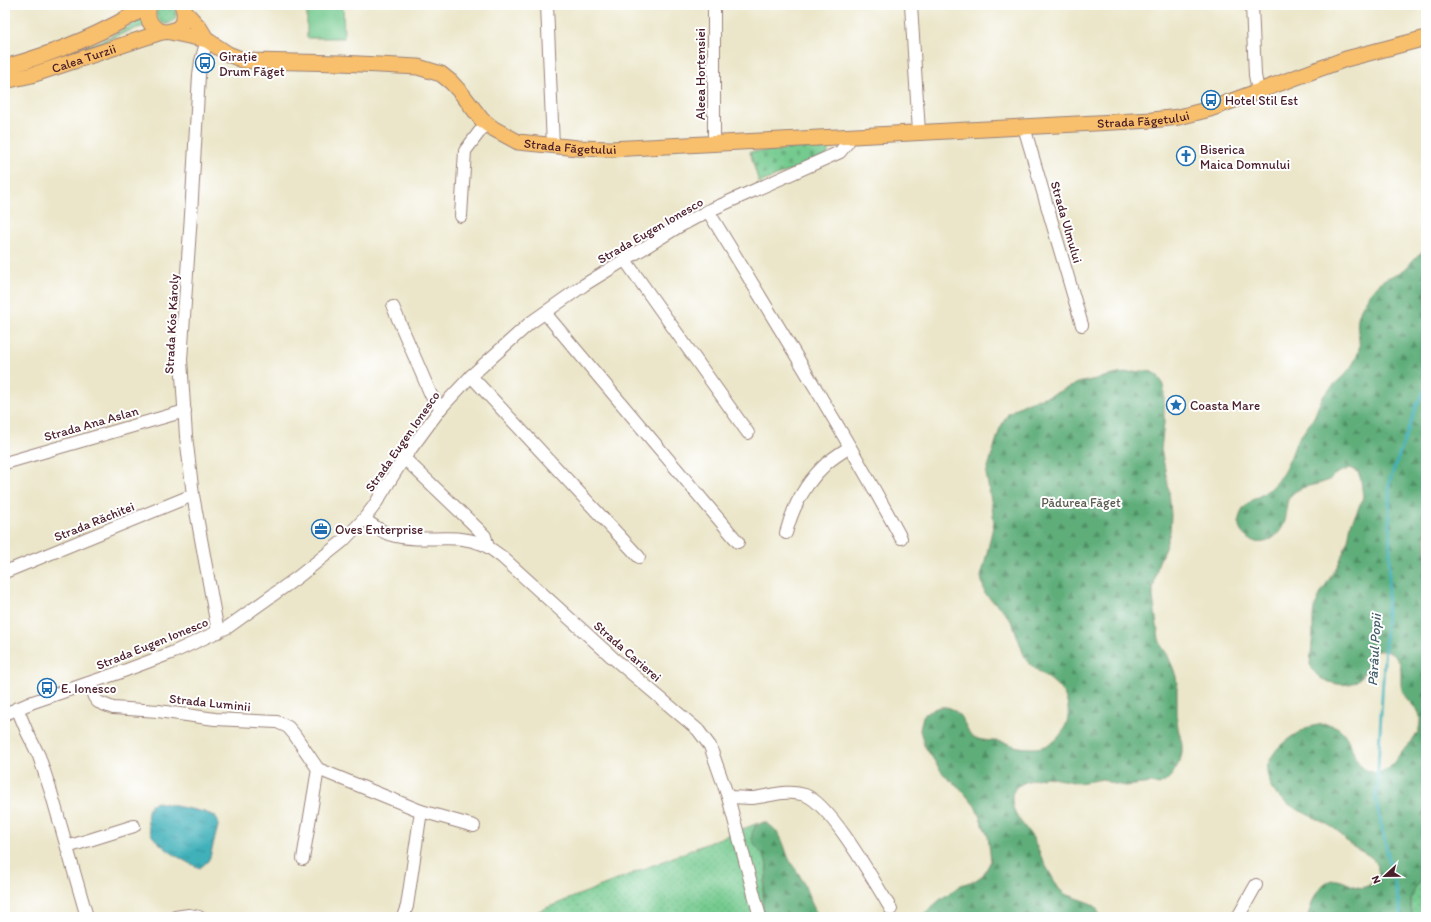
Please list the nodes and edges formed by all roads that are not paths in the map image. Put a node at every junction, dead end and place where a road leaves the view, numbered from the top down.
1 (149, 5) edge
2 (547, 5) edge
3 (714, 5) edge
4 (911, 5) edge
5 (1252, 5) edge
6 (184, 8) edge
7 (166, 32) junction
8 (1426, 38) edge
9 (207, 40) junction
10 (5, 67) edge
11 (5, 81) edge
12 (1258, 91) junction
13 (486, 123) junction
14 (1024, 127) junction
15 (919, 132) junction
16 (848, 135) junction
17 (714, 144) junction
18 (553, 146) junction
19 (708, 211) junction
20 (460, 216) dead end
21 (627, 262) junction
22 (393, 307) dead end
23 (545, 312) junction
24 (1082, 325) dead end
25 (471, 376) junction
26 (699, 377) dead end
27 (441, 408) junction
28 (184, 411) junction
29 (748, 433) dead end
30 (850, 447) junction
31 (5, 458) edge
32 (404, 458) junction
33 (5, 462) edge
34 (193, 495) junction
35 (364, 519) junction
36 (786, 533) dead end
37 (901, 538) dead end
38 (738, 542) dead end
39 (488, 547) junction
40 (639, 557) dead end
41 (5, 572) edge
42 (218, 632) junction
43 (89, 683) junction
44 (18, 708) junction
45 (5, 714) edge
46 (318, 769) junction
47 (728, 798) junction
48 (421, 811) junction
49 (134, 826) dead end
50 (474, 826) dead end
51 (67, 847) junction
52 (303, 859) dead end
53 (1256, 885) dead end
54 (891, 909) dead end
55 (87, 917) edge
56 (175, 917) edge
57 (199, 917) edge
58 (403, 917) edge
59 (760, 917) edge
60 (1238, 917) edge

1 - 7 main road, Calea Turzii
1 - 10 main road, Calea Turzii
2 - 18 street
3 - 17 street, Aleea Hortensiei
4 - 15 street
5 - 12 street
6 - 7 main road, Calea Turzii
6 - 9 main road, Strada Făgetului
7 - 9 main road, Strada Făgetului
7 - 11 main road, Calea Turzii
8 - 12 main road, Strada Făgetului
9 - 13 main road, Strada Făgetului
9 - 28 street, Strada Kós Károly
12 - 14 main road, Strada Făgetului
13 - 18 main road, Strada Făgetului
13 - 20 street
14 - 15 main road, Strada Făgetului
14 - 24 street, Strada Ulmului
15 - 16 main road, Strada Făgetului
16 - 17 main road, Strada Făgetului
16 - 19 street, Strada Eugen Ionesco
17 - 18 main road, Strada Făgetului
19 - 21 street, Strada Eugen Ionesco
19 - 30 street
21 - 23 street, Strada Eugen Ionesco
21 - 26 street
21 - 29 street
22 - 27 street
23 - 25 street, Strada Eugen Ionesco
23 - 38 street
25 - 27 street, Strada Eugen Ionesco
25 - 40 street
27 - 32 street, Strada Eugen Ionesco
28 - 33 street, Strada Ana Aslan
28 - 34 street, Strada Kós Károly
30 - 36 street
30 - 37 street
31 - 33 street
32 - 35 street, Strada Eugen Ionesco
32 - 39 street
34 - 41 street, Strada Răchitei
34 - 42 street, Strada Kós Károly
35 - 39 street, Strada Carierei
35 - 42 street, Strada Eugen Ionesco
39 - 47 street, Strada Carierei
42 - 43 street, Strada Eugen Ionesco
43 - 44 street, Strada Eugen Ionesco
43 - 46 street, Strada Luminii
44 - 45 street, Strada Eugen Ionesco
44 - 51 street
46 - 48 street
46 - 52 street
47 - 54 street
47 - 59 street, Strada Carierei
48 - 50 street
48 - 58 street
49 - 51 street
51 - 55 street
53 - 60 street
56 - 57 street

